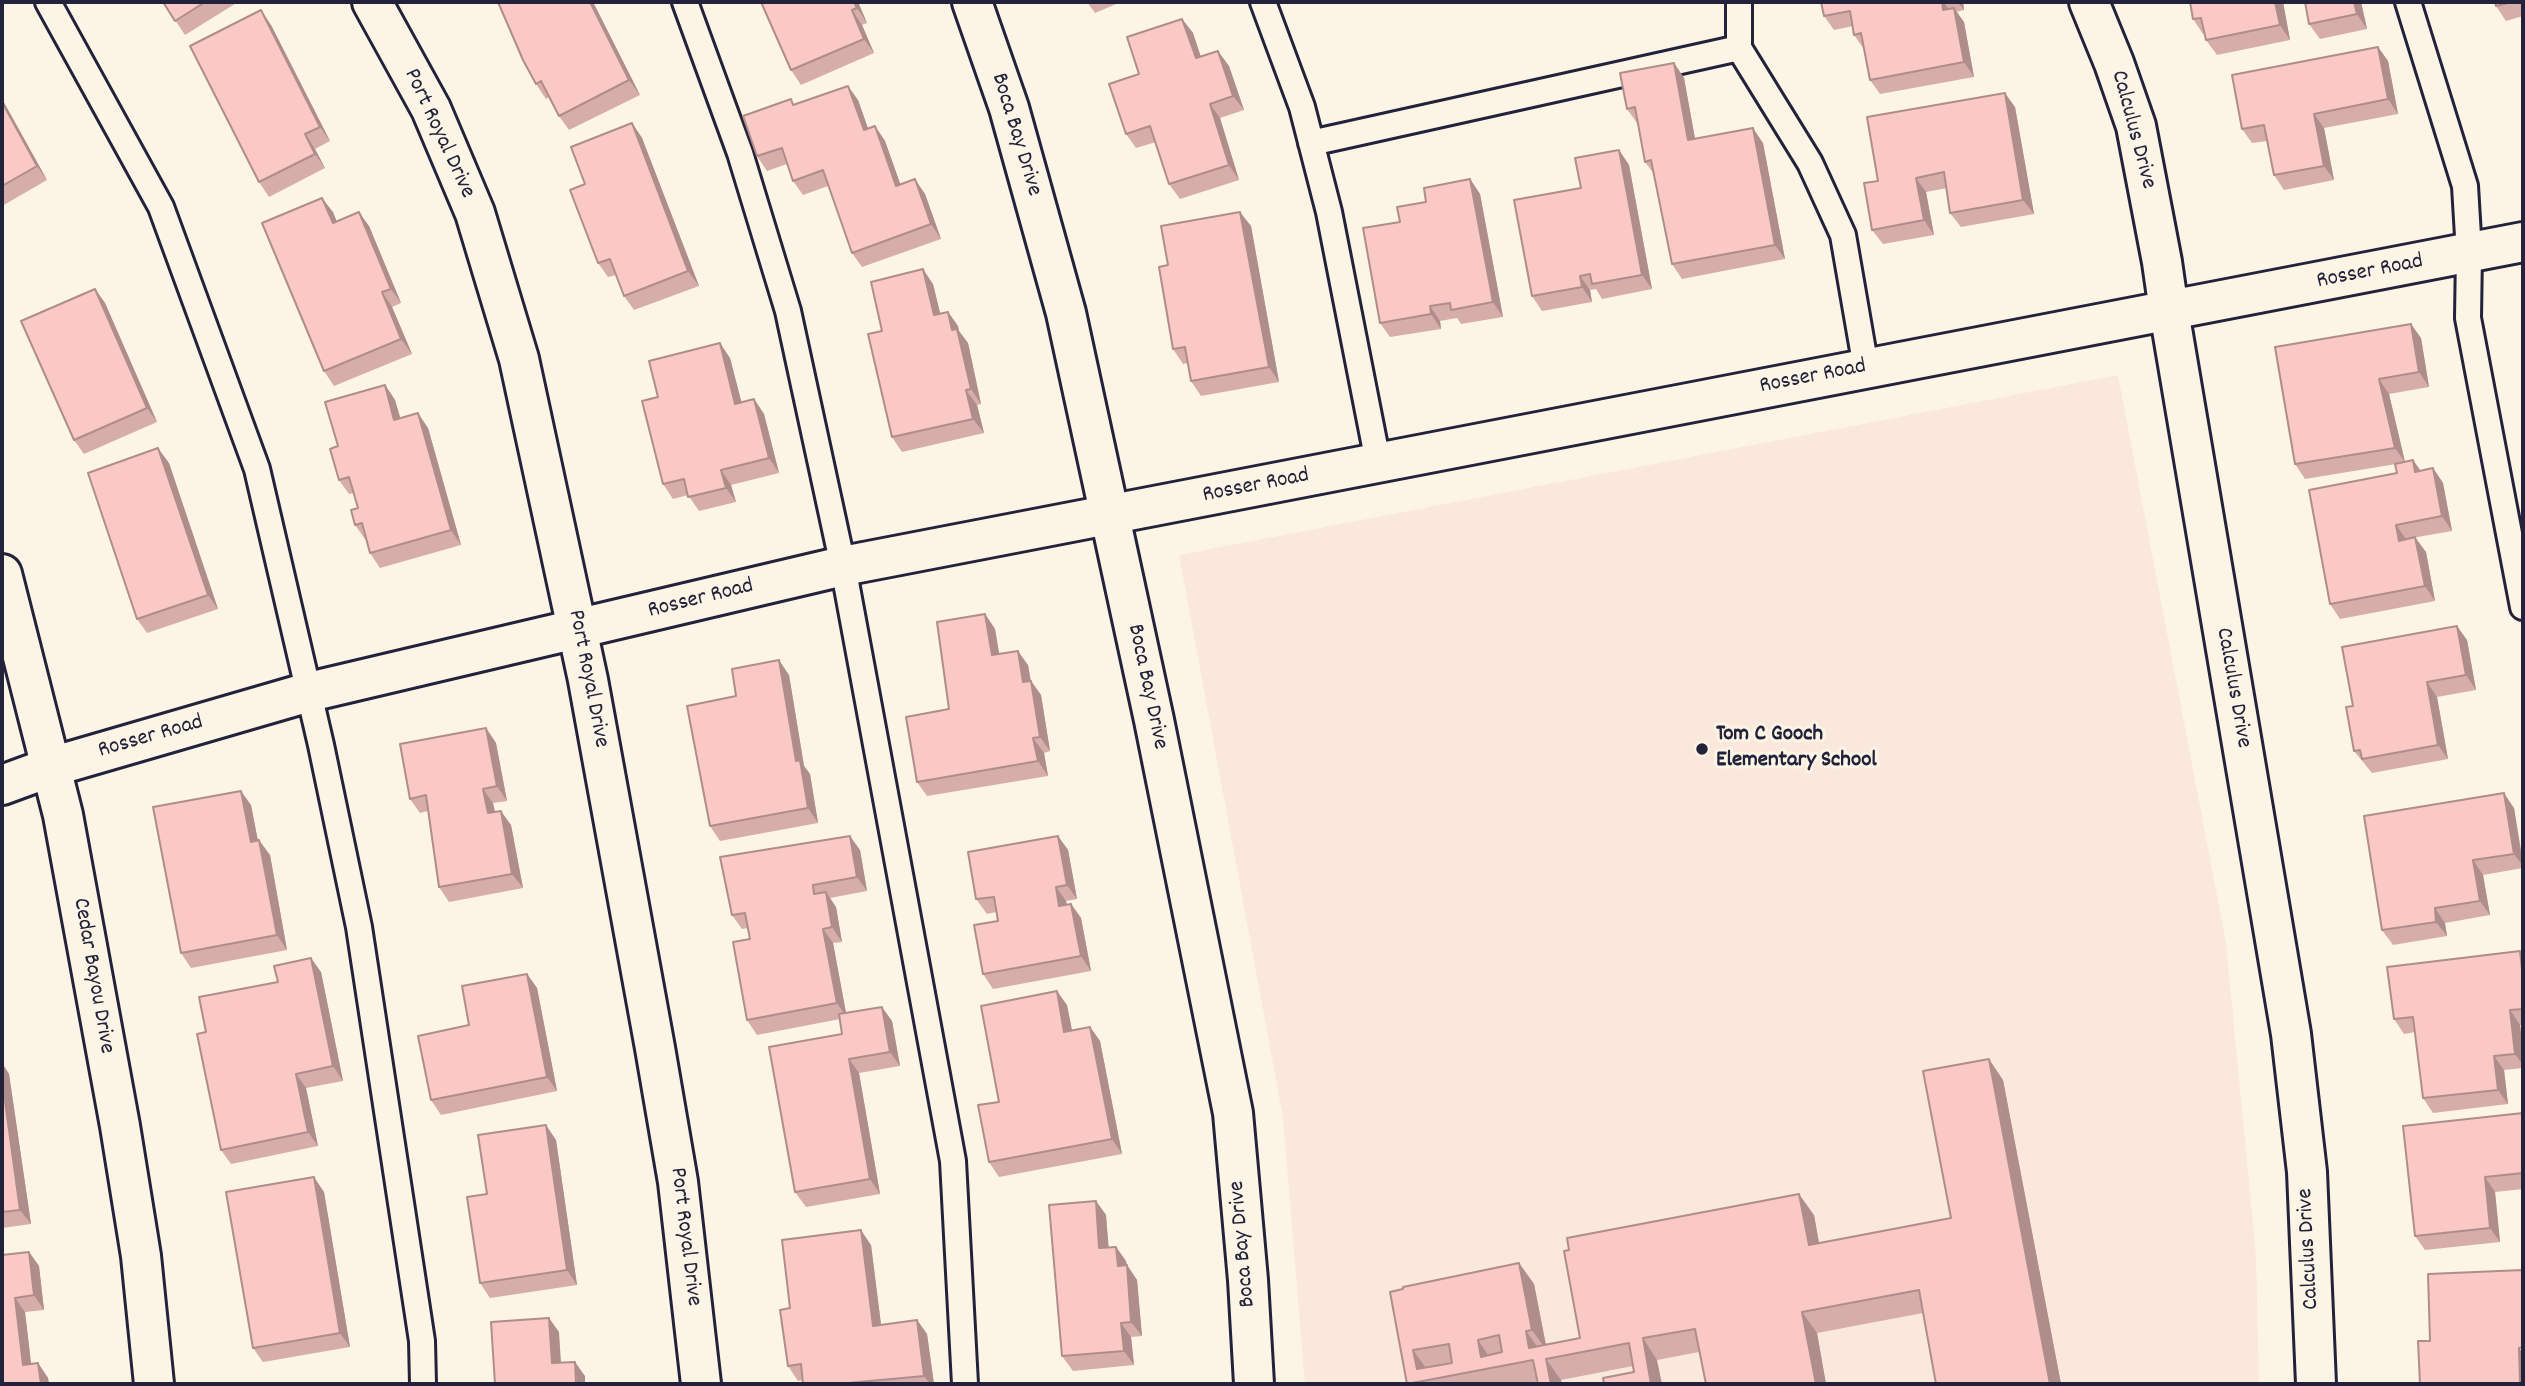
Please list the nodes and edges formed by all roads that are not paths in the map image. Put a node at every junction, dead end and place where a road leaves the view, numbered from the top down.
1 (48, 2) edge
2 (372, 2) edge
3 (685, 2) edge
4 (972, 2) edge
5 (1263, 2) edge
6 (1738, 2) edge
7 (2088, 2) edge
8 (2408, 2) edge
9 (1739, 48) junction
10 (1311, 143) junction
11 (2523, 242) edge
12 (2469, 253) junction
13 (2169, 311) junction
14 (1866, 368) junction
15 (1378, 463) junction
16 (1110, 516) junction
17 (843, 566) junction
18 (2, 574) edge
19 (2523, 607) edge
20 (577, 629) junction
21 (309, 692) junction
22 (51, 767) junction
23 (2, 785) edge
24 (154, 1384) edge
25 (423, 1384) edge
26 (701, 1384) edge
27 (965, 1384) edge
28 (1254, 1384) edge
29 (2316, 1384) edge

1 - 21 lane
2 - 20 street, Port Royal Drive
3 - 17 lane
4 - 16 street, Boca Bay Drive
5 - 10 lane
6 - 9 lane
7 - 13 street, Calculus Drive
8 - 12 lane
9 - 10 lane
9 - 14 lane
10 - 15 lane
11 - 12 street, Rosser Road
12 - 13 street, Rosser Road
12 - 19 lane
13 - 14 street, Rosser Road
13 - 29 street, Calculus Drive
14 - 15 street, Rosser Road
15 - 16 street, Rosser Road
16 - 17 street, Rosser Road
16 - 28 street, Boca Bay Drive
17 - 20 street, Rosser Road
17 - 27 lane
18 - 22 street, Cedar Bayou Drive
20 - 21 street, Rosser Road
20 - 26 street, Port Royal Drive
21 - 22 street, Rosser Road
21 - 25 lane
22 - 23 street, Rosser Road
22 - 24 street, Cedar Bayou Drive

